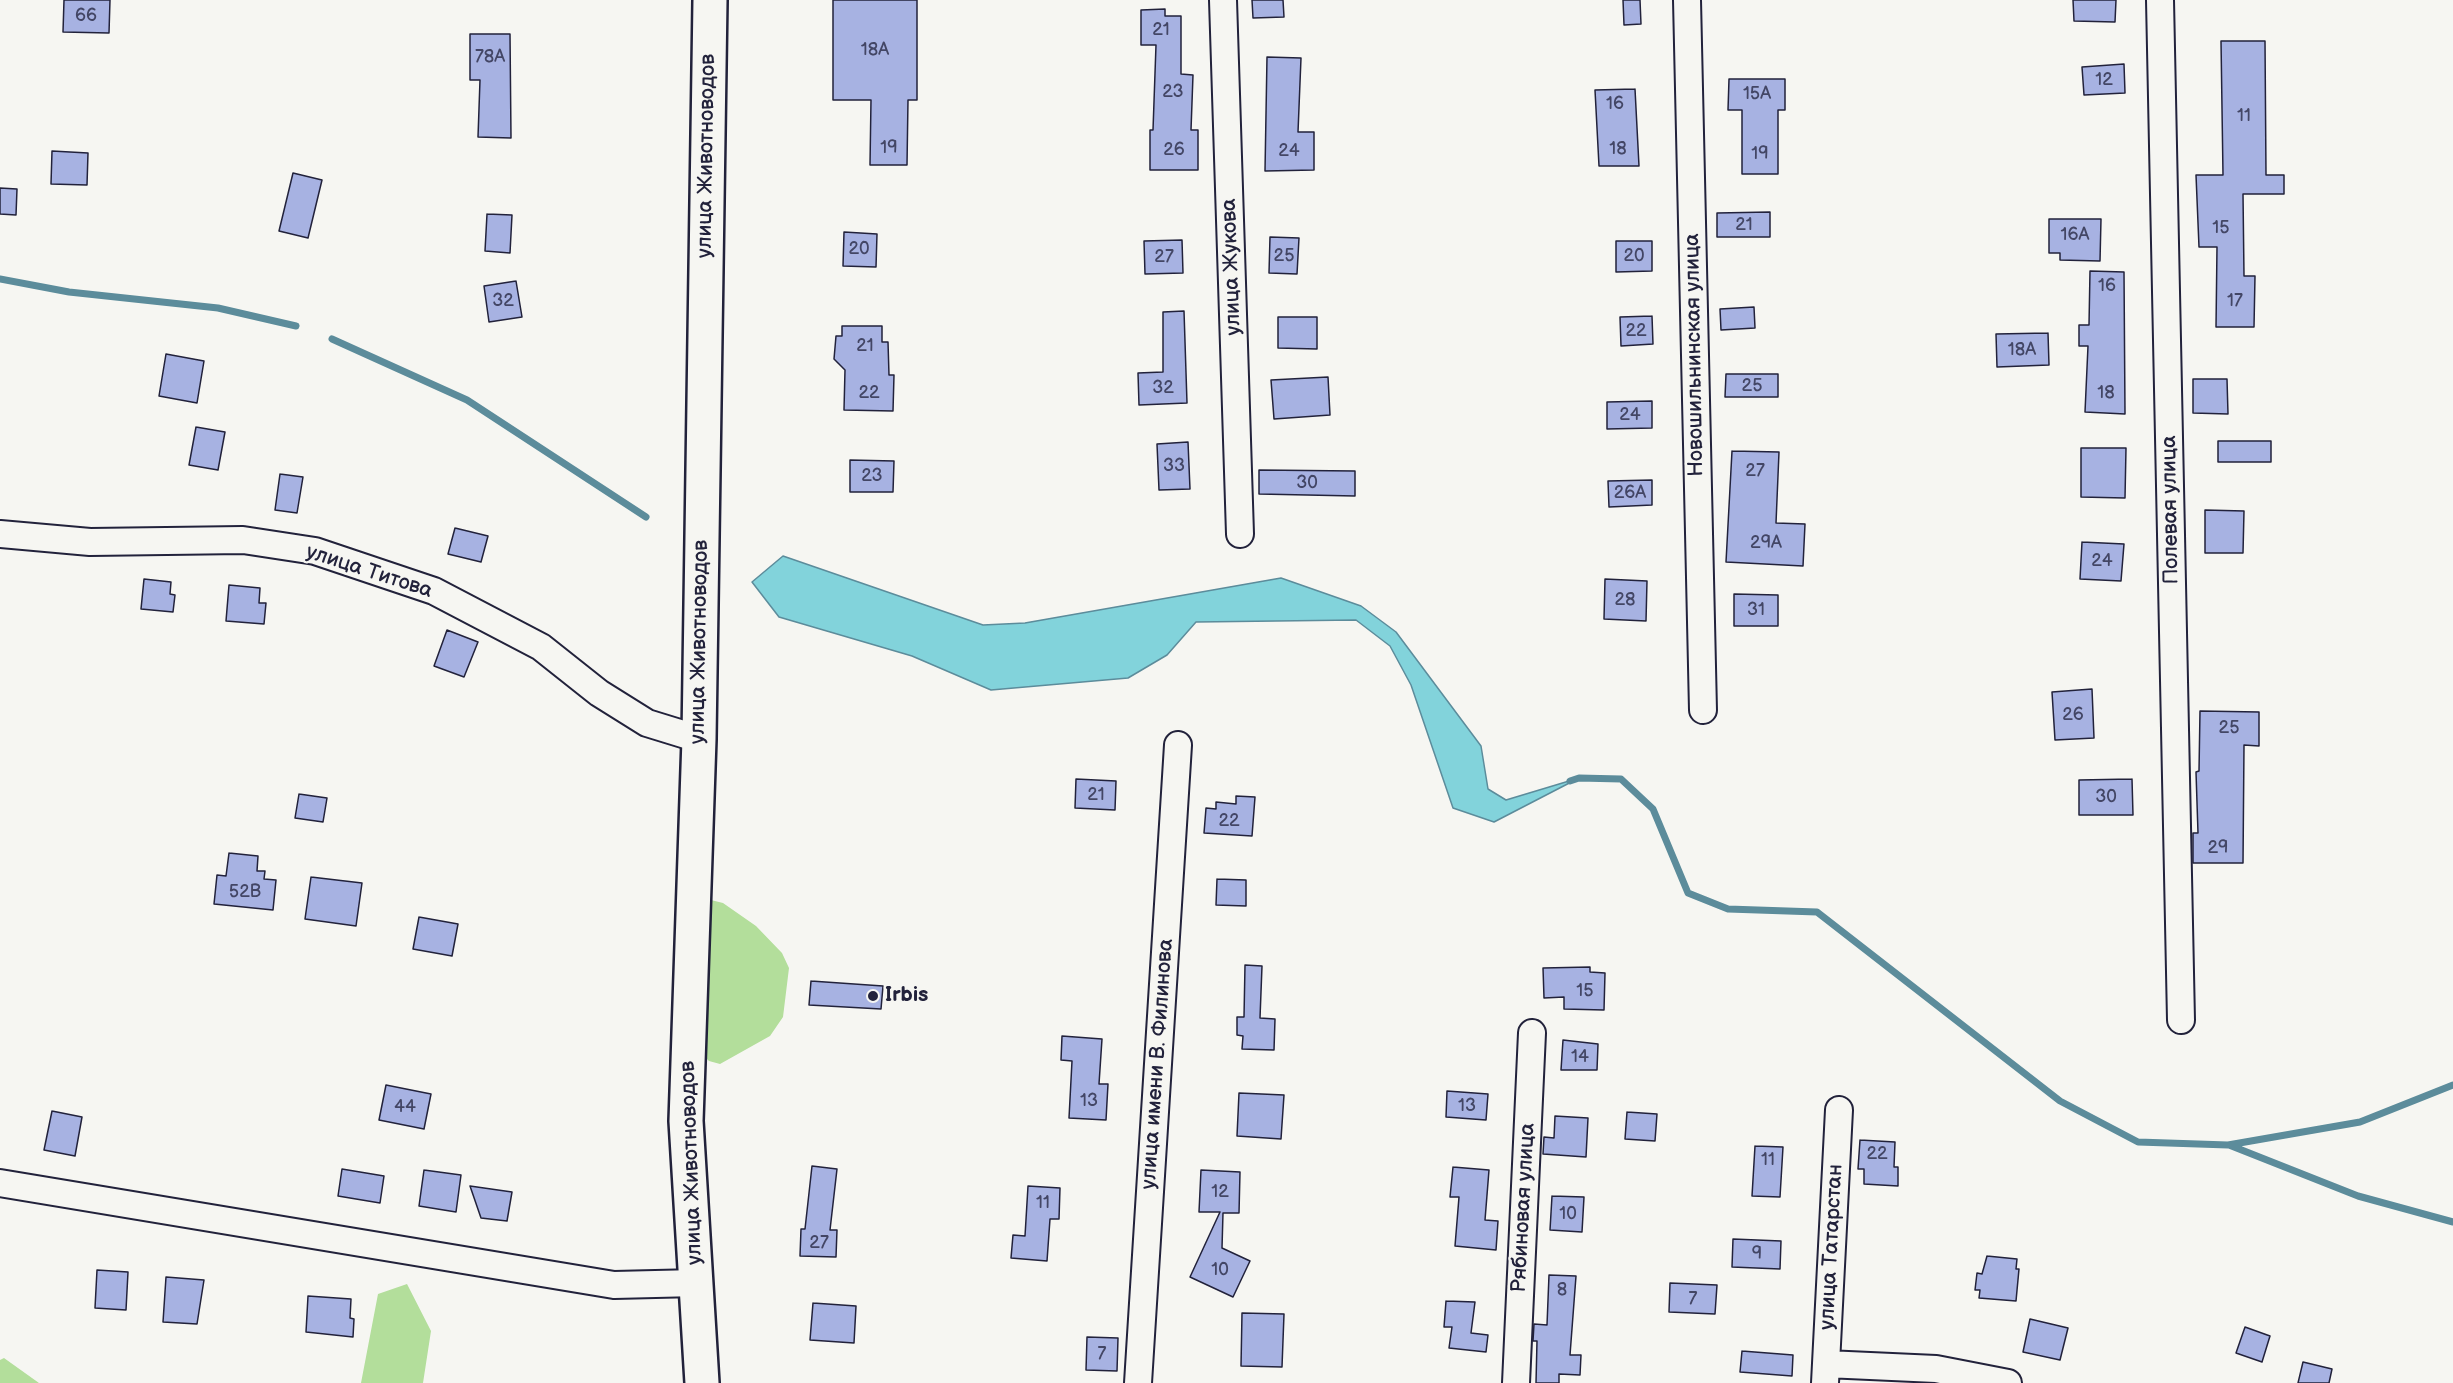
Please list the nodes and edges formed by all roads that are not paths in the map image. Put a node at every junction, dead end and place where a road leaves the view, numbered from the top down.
1 (710, 0) edge
2 (1223, 0) edge
3 (1687, 0) edge
4 (2160, 0) edge
5 (0, 534) edge
6 (1240, 534) dead end
7 (1703, 710) dead end
8 (699, 739) junction
9 (1178, 745) dead end
10 (2181, 1020) dead end
11 (1532, 1033) dead end
12 (1839, 1110) dead end
13 (0, 1182) edge
14 (697, 1283) junction
15 (1826, 1373) edge
16 (702, 1383) edge
17 (1138, 1383) edge
18 (1516, 1383) edge
19 (2008, 1383) edge

1 - 8 main road, улица Животноводов
2 - 6 street, улица Жукова
3 - 7 street, Новошильнинская улица
4 - 10 street, Полевая улица
5 - 8 street, улица Титова
8 - 14 main road, улица Животноводов
9 - 17 street, улица имени В. Филинова
11 - 18 street, Рябиновая улица
12 - 15 street, улица Татарстан
13 - 14 street
14 - 16 main road, улица Животноводов
15 - 19 street

